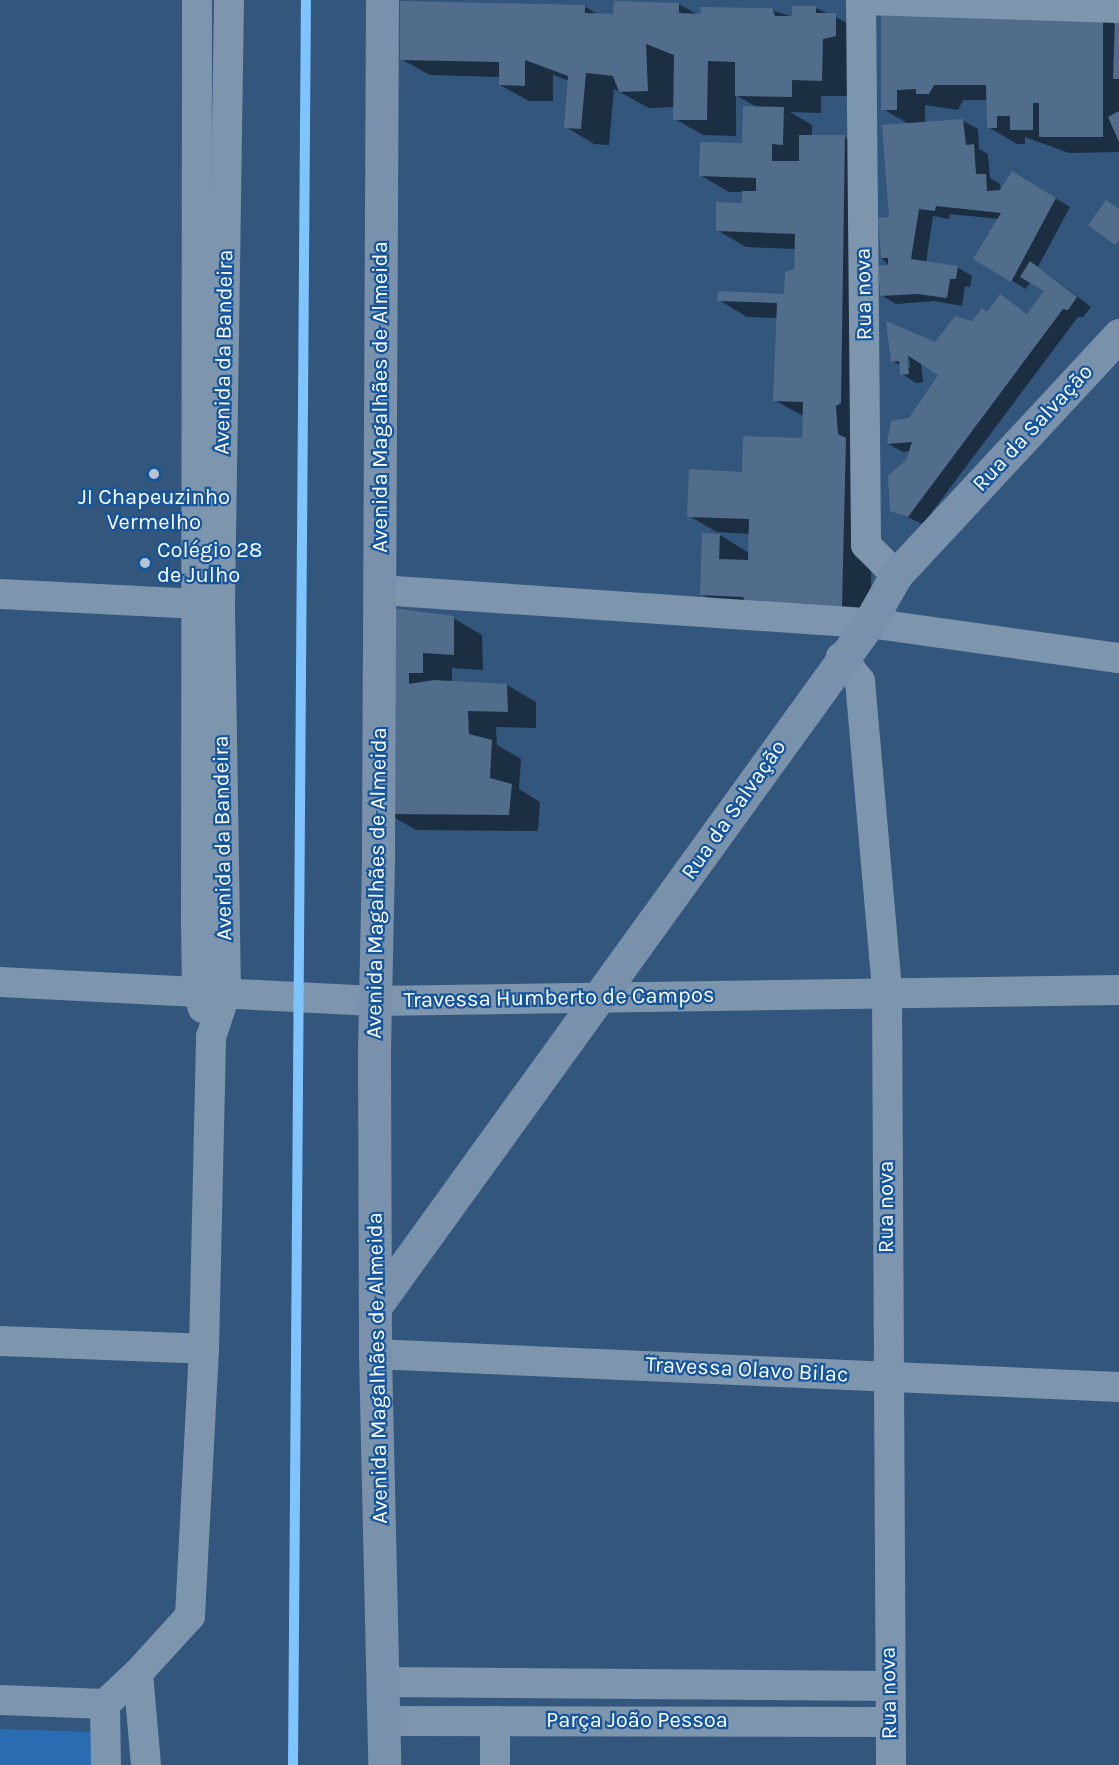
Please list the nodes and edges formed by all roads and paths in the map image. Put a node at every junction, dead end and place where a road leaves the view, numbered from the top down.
1 (198, 0) edge
2 (229, 0) edge
3 (382, 0) edge
4 (862, 0) edge
5 (1119, 8) edge
6 (1119, 335) edge
7 (896, 576) junction
8 (380, 590) junction
9 (0, 594) edge
10 (208, 605) junction
11 (869, 623) junction
12 (841, 657) junction
13 (1119, 658) edge
14 (0, 982) edge
15 (1119, 990) edge
16 (211, 991) junction
17 (887, 992) junction
18 (602, 997) junction
19 (375, 1001) junction
20 (375, 1307) junction
21 (0, 1341) edge
22 (204, 1349) junction
23 (375, 1354) junction
24 (887, 1376) junction
25 (1119, 1387) edge
26 (138, 1673) junction
27 (385, 1682) junction
28 (889, 1686) junction
29 (0, 1700) edge
30 (105, 1704) junction
31 (495, 1720) junction
32 (385, 1721) junction
33 (889, 1722) junction
34 (106, 1765) edge
35 (146, 1765) edge
36 (384, 1765) edge
37 (495, 1765) edge
38 (891, 1765) edge

1 - 10 street, Avenida da Bandeira
2 - 10 street, Avenida da Bandeira
3 - 8 street, Avenida Magalhães de Almeida
4 - 5 street
4 - 7 street, Rua nova
6 - 7 street, Rua da Salvação
7 - 11 street, Rua da Salvação
8 - 11 street
8 - 19 street, Avenida Magalhães de Almeida
9 - 10 street
10 - 16 street, Avenida da Bandeira
11 - 12 street, Rua da Salvação
11 - 13 street
12 - 17 street, Rua nova
12 - 18 street, Rua da Salvação
14 - 16 street, Travessa Humberto de Campos
15 - 17 street, Travessa Humberto de Campos
16 - 19 street, Travessa Humberto de Campos
16 - 22 street
17 - 18 street, Travessa Humberto de Campos
17 - 24 street, Rua nova
18 - 19 street, Travessa Humberto de Campos
18 - 20 street, Rua da Salvação
19 - 20 street, Avenida Magalhães de Almeida
20 - 23 street, Avenida Magalhães de Almeida
21 - 22 street
22 - 26 street
23 - 24 street, Travessa Olavo Bilac
23 - 27 street, Avenida Magalhães de Almeida
24 - 25 street, Travessa Olavo Bilac
24 - 28 street, Rua nova
26 - 30 street
26 - 35 street
27 - 28 street, Parça João Pessoa
27 - 32 street, Avenida Magalhães de Almeida
28 - 33 street, Rua nova
29 - 30 street
30 - 34 street
31 - 32 street, Parça João Pessoa
31 - 33 street, Parça João Pessoa
31 - 37 street
32 - 36 street, Avenida Magalhães de Almeida
33 - 38 street, Rua nova

